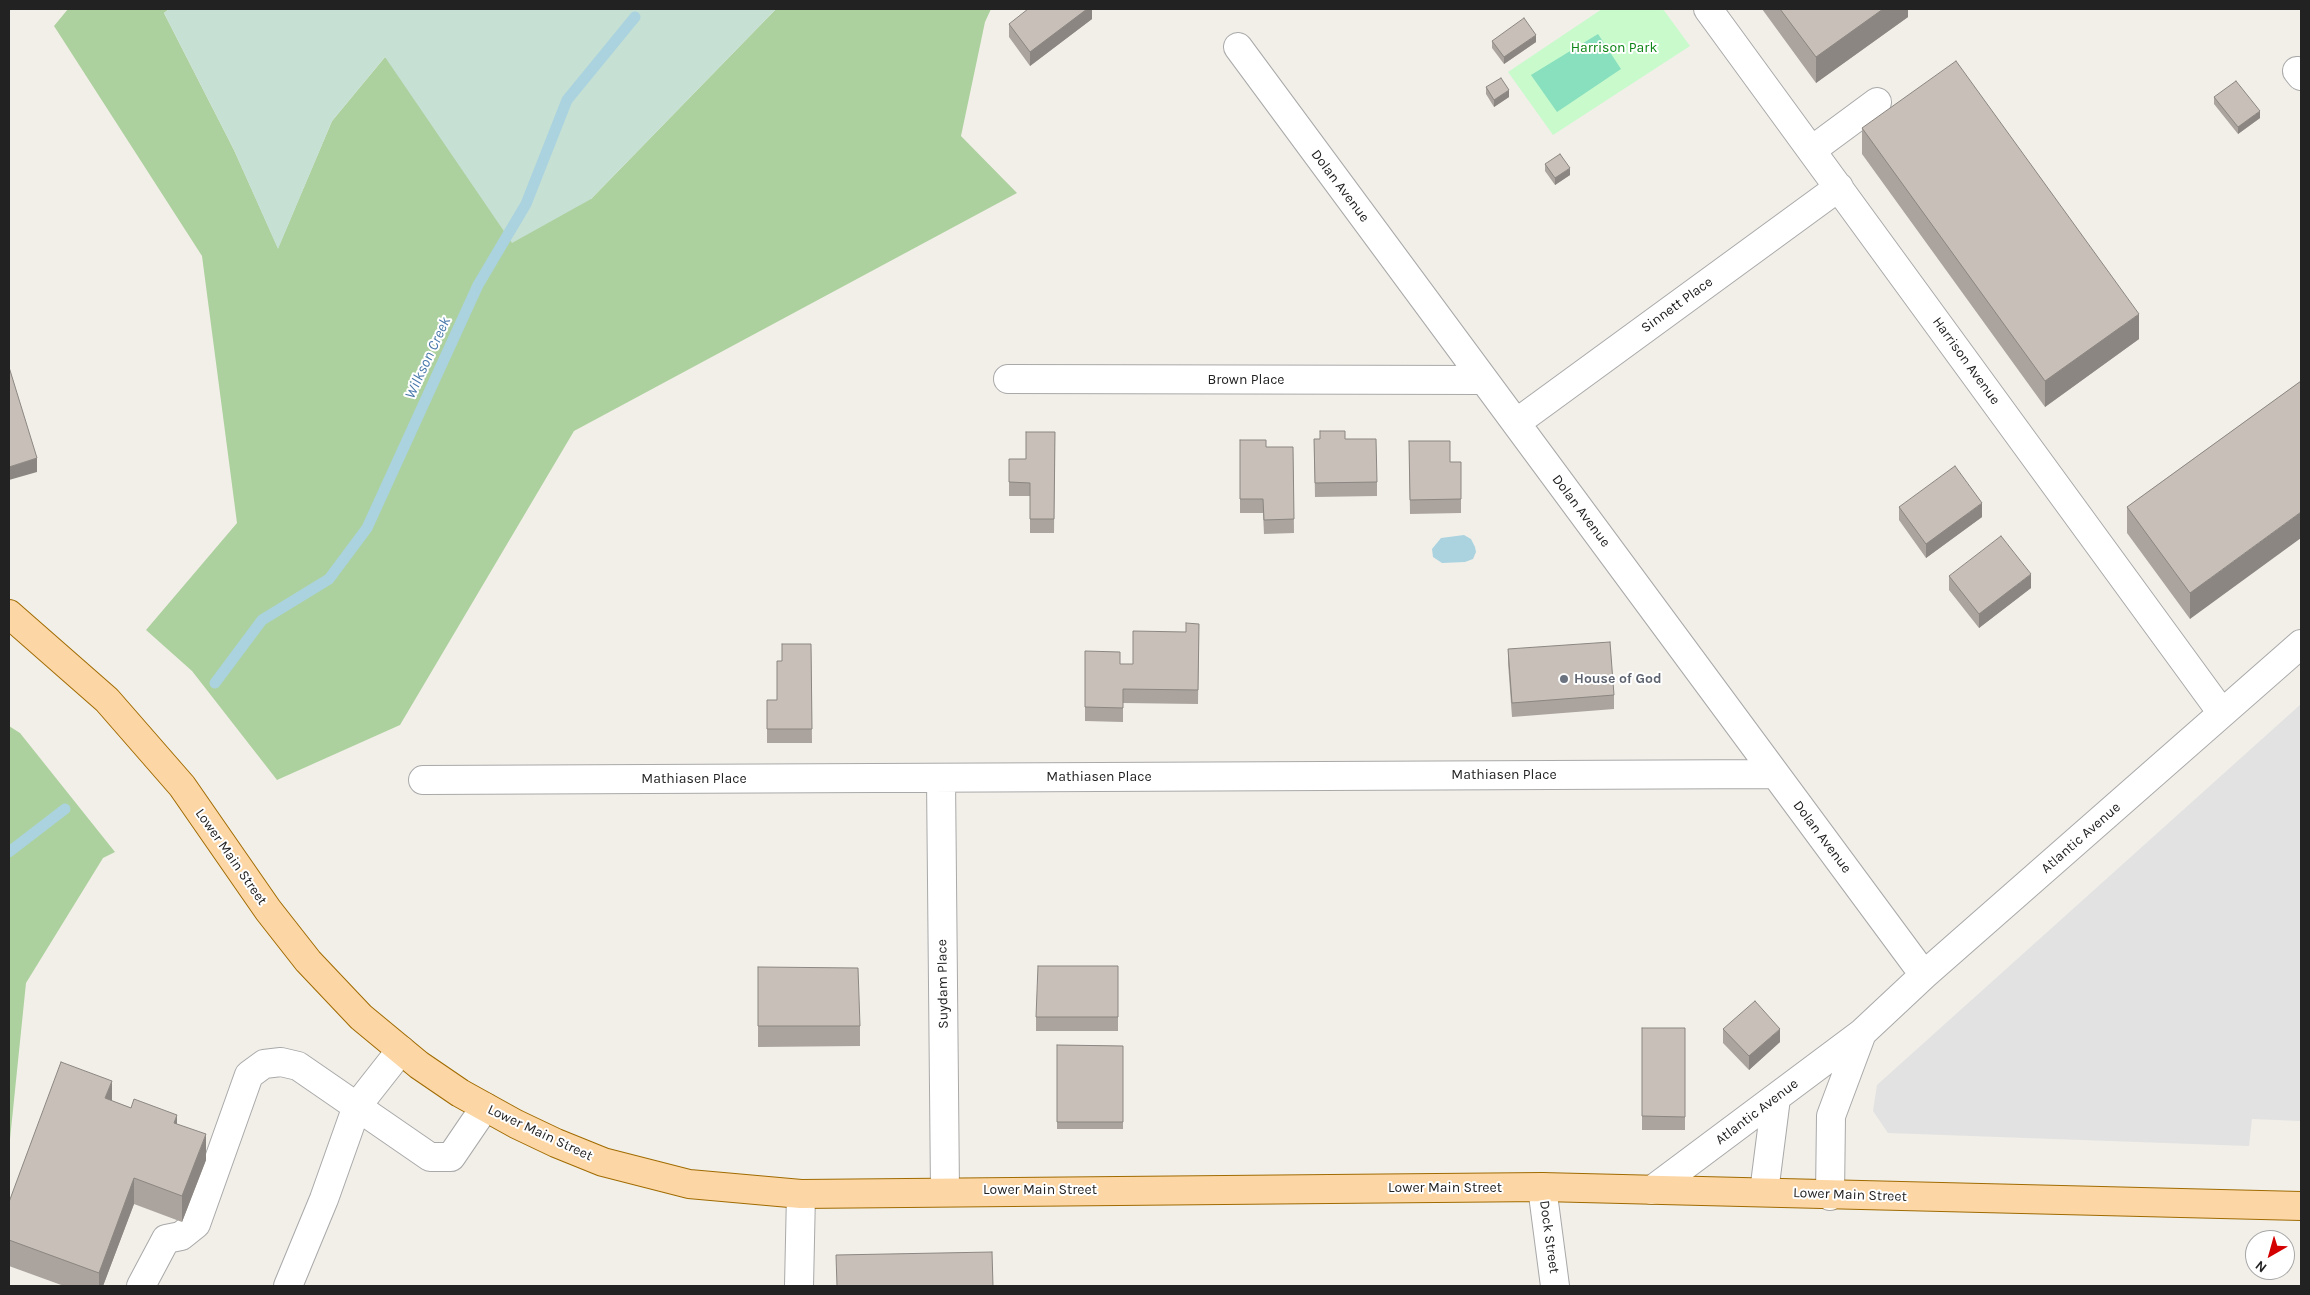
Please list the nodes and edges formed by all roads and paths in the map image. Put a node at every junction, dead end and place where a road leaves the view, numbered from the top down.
1 (1708, 9) edge
2 (1238, 47) dead end
3 (1877, 102) dead end
4 (1812, 150) junction
5 (1839, 187) junction
6 (1008, 379) dead end
7 (1484, 380) junction
8 (1516, 424) junction
9 (9, 614) edge
10 (2301, 644) edge
11 (2222, 713) junction
12 (1775, 774) junction
13 (941, 778) junction
14 (423, 780) dead end
15 (1924, 975) junction
16 (1862, 1033) junction
17 (401, 1050) junction
18 (1776, 1098) junction
19 (357, 1106) junction
20 (485, 1107) junction
21 (1542, 1187) junction
22 (1652, 1190) junction
23 (945, 1191) junction
24 (1764, 1192) junction
25 (801, 1194) junction
26 (1830, 1196) junction
27 (2301, 1206) edge
28 (141, 1286) edge
29 (288, 1286) edge
30 (799, 1286) edge
31 (1555, 1286) edge

1 - 4 street, Harrison Avenue
2 - 7 street, Dolan Avenue
3 - 4 street
4 - 5 street, Harrison Avenue
5 - 8 street, Sinnett Place
5 - 11 street, Harrison Avenue
6 - 7 street, Brown Place
7 - 8 street, Dolan Avenue
8 - 12 street, Dolan Avenue
9 - 17 main road, Lower Main Street
10 - 11 street, Atlantic Avenue
11 - 15 street, Atlantic Avenue
12 - 13 street, Mathiasen Place
12 - 15 street, Dolan Avenue
13 - 14 street, Mathiasen Place
13 - 23 street, Suydam Place
15 - 16 street, Atlantic Avenue
16 - 18 street, Atlantic Avenue
16 - 26 street, Atlantic Avenue
17 - 19 street
17 - 20 main road, Lower Main Street
18 - 22 street, Atlantic Avenue
18 - 24 street
19 - 20 street
19 - 28 street
19 - 29 street
20 - 25 main road, Lower Main Street
21 - 22 main road, Lower Main Street
21 - 23 main road, Lower Main Street
21 - 31 street, Dock Street
22 - 24 main road, Lower Main Street
23 - 25 main road, Lower Main Street
24 - 26 main road, Lower Main Street
25 - 30 street
26 - 27 main road, Lower Main Street

